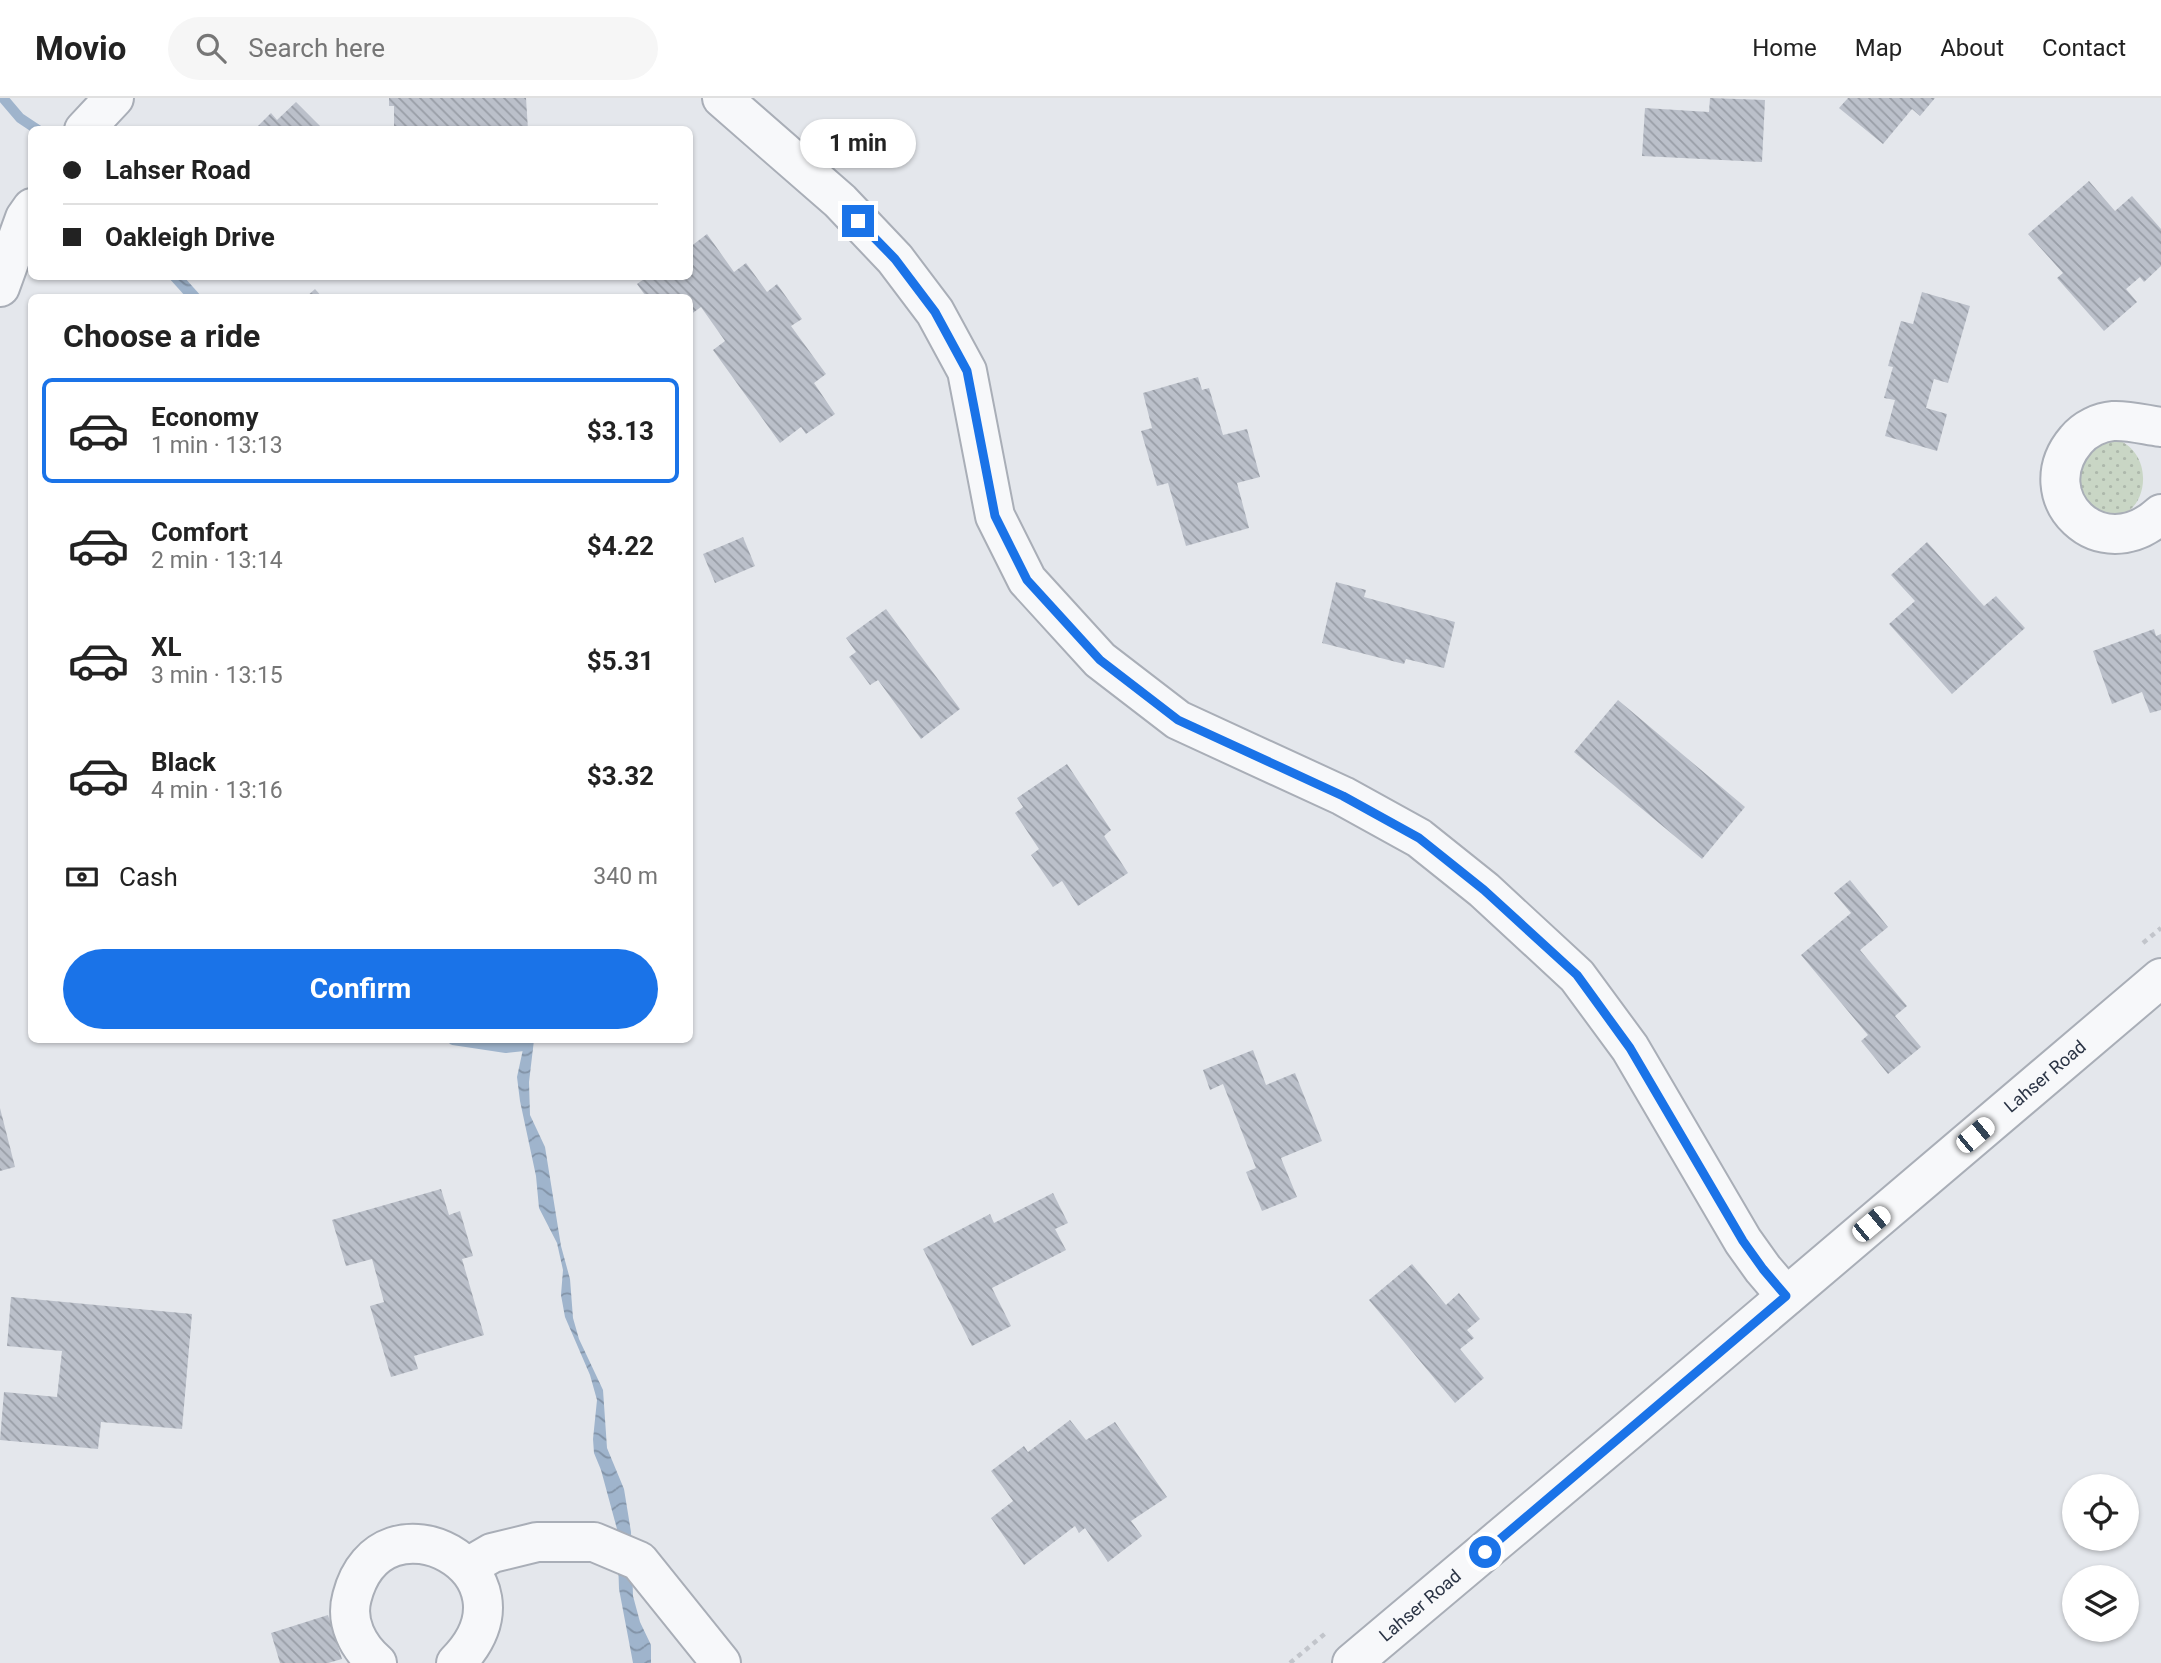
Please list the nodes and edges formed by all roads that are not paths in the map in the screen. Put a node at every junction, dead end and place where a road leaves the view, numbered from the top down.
1 (114, 98) edge
2 (722, 98) edge
3 (88, 126) edge
4 (28, 214) edge
5 (0, 287) edge
6 (2161, 427) edge
7 (2161, 514) edge
8 (2161, 978) edge
9 (1786, 1296) junction
10 (468, 1567) junction
11 (377, 1663) edge
12 (456, 1663) edge
13 (721, 1663) edge
14 (1352, 1663) edge

1 - 3 street
2 - 9 street
4 - 5 street
6 - 7 street
8 - 9 street, Lahser Road
9 - 14 street, Lahser Road
10 - 11 street
10 - 12 street
10 - 13 street

